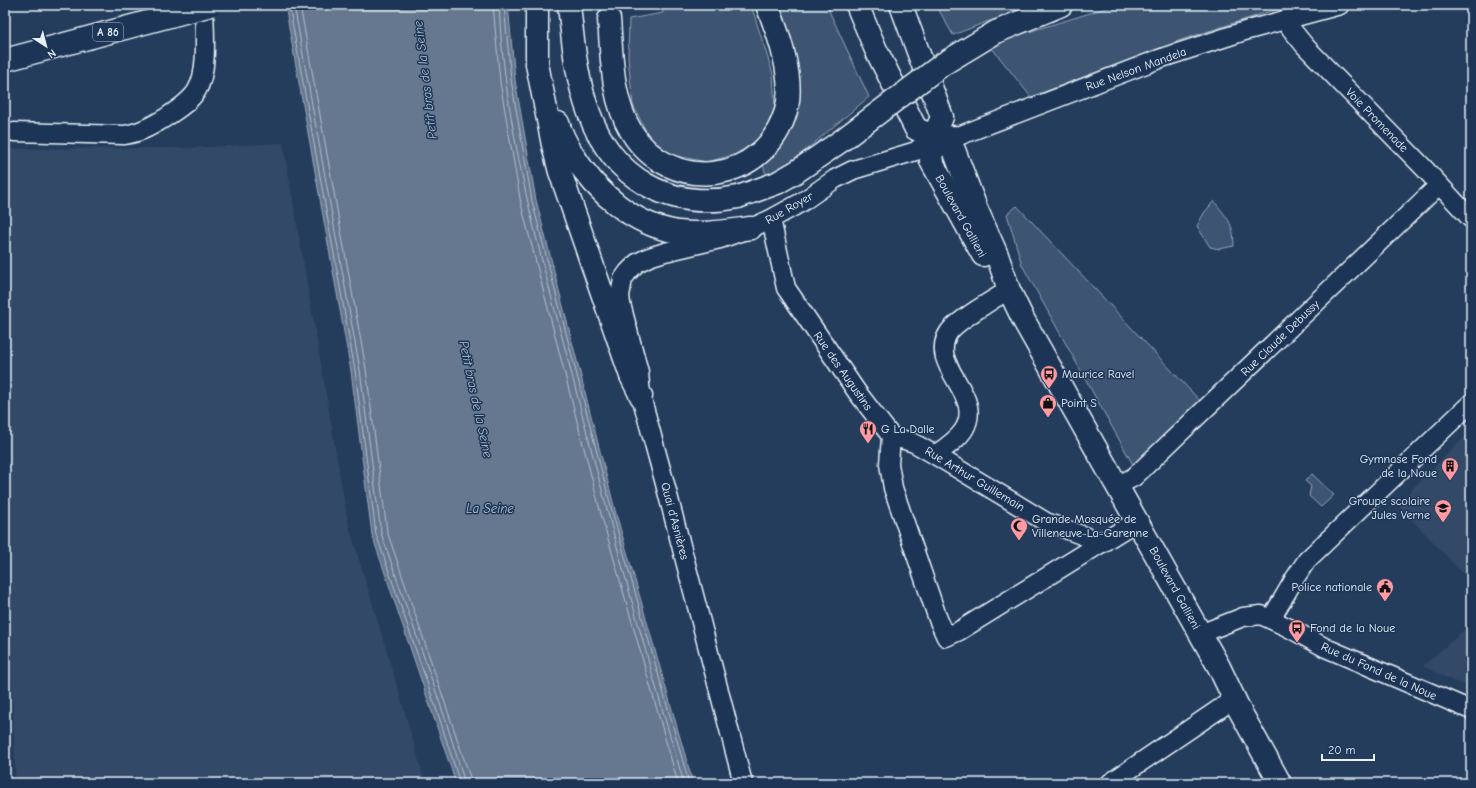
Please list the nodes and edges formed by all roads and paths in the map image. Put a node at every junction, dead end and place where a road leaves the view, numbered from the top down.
1 (204, 5) edge
2 (211, 5) edge
3 (538, 5) edge
4 (569, 5) edge
5 (768, 5) edge
6 (857, 5) edge
7 (901, 5) edge
8 (1061, 5) edge
9 (1340, 5) edge
10 (609, 19) dead end
11 (1284, 20) junction
12 (5, 60) edge
13 (14, 132) dead end
14 (934, 136) junction
15 (1439, 185) junction
16 (772, 219) junction
17 (1471, 219) edge
18 (751, 228) junction
19 (637, 263) joint
20 (1008, 290) junction
21 (640, 396) junction
22 (1471, 403) edge
23 (891, 436) junction
24 (935, 455) junction
25 (1117, 486) junction
26 (1137, 521) junction
27 (1103, 543) junction
28 (1271, 619) junction
29 (1200, 634) junction
30 (1234, 699) junction
31 (1471, 710) edge
32 (743, 783) edge
33 (1110, 783) edge
34 (1280, 783) edge

1 - 13 street
2 - 12 main road, A 86, bridge
3 - 18 main road
3 - 21 main road
4 - 8 main road, bridge
5 - 10 main road
6 - 14 main road, Boulevard Gallieni
7 - 14 main road
9 - 11 street, Rue Nelson Mandela
11 - 14 street, Rue Nelson Mandela
11 - 15 street, Voie Promenade
14 - 16 street, Rue Royer
14 - 20 main road, Boulevard Gallieni
15 - 17 street, Voie Promenade
15 - 25 street, Rue Claude Debussy
16 - 18 street, Rue Royer
16 - 23 street, Rue des Augustins
18 - 19 street, Rue Royer
19 - 21 street, Quai d'Asnières
20 - 24 street
20 - 25 main road, Boulevard Gallieni
21 - 32 street, Quai d'Asnières
22 - 28 street
23 - 24 street, Rue Arthur Guillemain
23 - 27 street
24 - 27 street, Rue Arthur Guillemain
25 - 26 main road, Boulevard Gallieni
26 - 27 street
26 - 29 main road, Boulevard Gallieni
28 - 29 street, Rue du Fond de la Noue
28 - 31 street, Rue du Fond de la Noue
29 - 30 main road, Boulevard Gallieni
30 - 33 street
30 - 34 main road, Boulevard Gallieni

